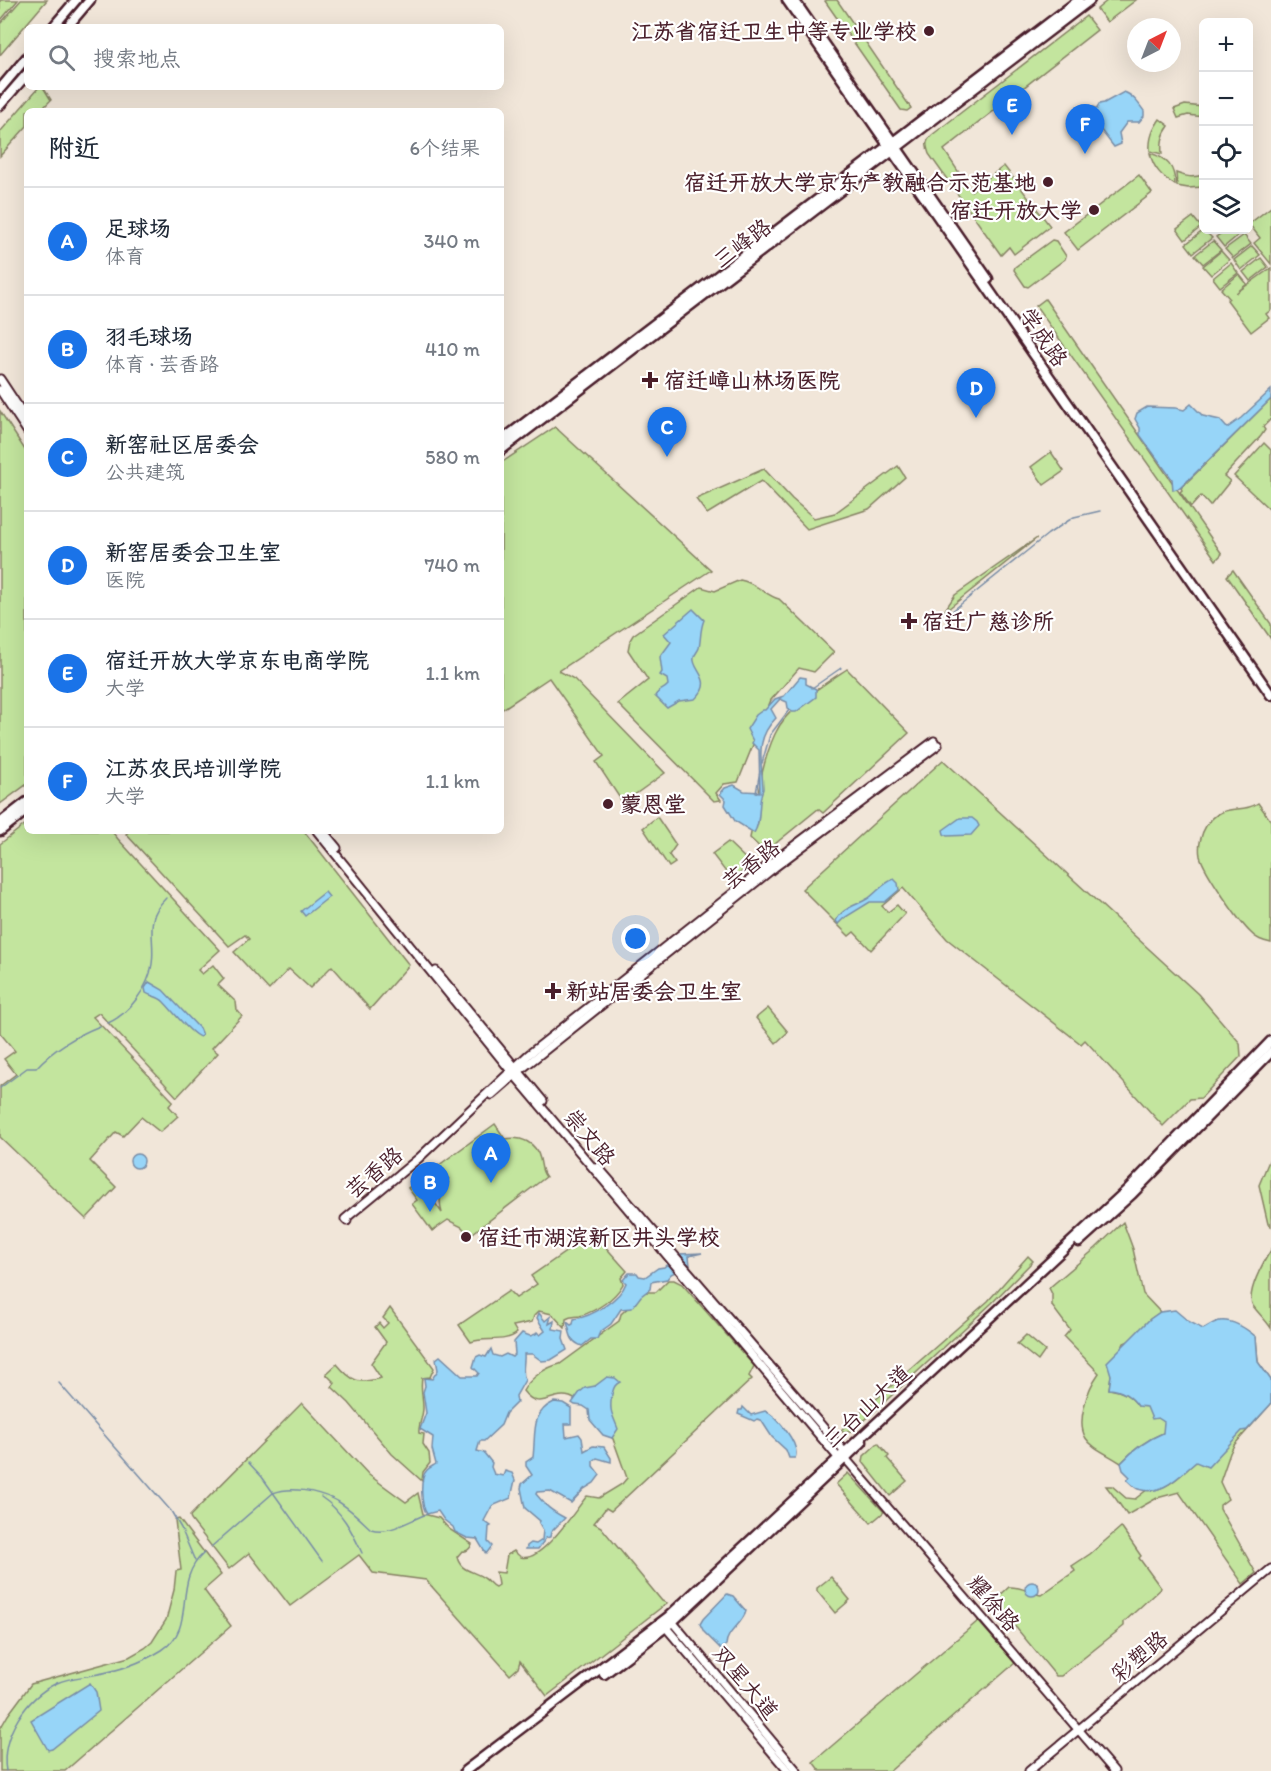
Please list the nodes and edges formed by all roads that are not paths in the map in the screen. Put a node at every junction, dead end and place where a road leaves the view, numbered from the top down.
1 (76, 0) edge
2 (90, 0) edge
3 (787, 0) edge
4 (794, 0) edge
5 (1079, 0) edge
6 (1090, 0) edge
7 (56, 24) edge
8 (70, 24) edge
9 (24, 61) edge
10 (24, 77) edge
11 (0, 89) edge
12 (0, 105) edge
13 (893, 146) junction
14 (0, 379) edge
15 (0, 390) edge
16 (24, 415) edge
17 (24, 426) edge
18 (504, 439) edge
19 (504, 448) edge
20 (1271, 685) edge
21 (1271, 695) edge
22 (936, 743) dead end
23 (24, 804) edge
24 (24, 812) edge
25 (0, 822) edge
26 (0, 831) edge
27 (319, 834) edge
28 (325, 834) edge
29 (1271, 1041) edge
30 (1271, 1052) edge
31 (515, 1071) junction
32 (843, 1456) junction
33 (1271, 1569) edge
34 (667, 1622) junction
35 (1079, 1729) junction
36 (465, 1771) edge
37 (474, 1771) edge
38 (788, 1771) edge
39 (797, 1771) edge
40 (1029, 1771) edge
41 (1114, 1771) edge

1 - 7 main road
2 - 8 main road
3 - 13 main road, 学成路
4 - 13 main road, 学成路
5 - 13 main road, 三峰路
6 - 13 main road, 三峰路
9 - 11 main road
10 - 12 main road
13 - 18 main road, 三峰路
13 - 19 main road, 三峰路
13 - 20 main road, 学成路
13 - 21 main road, 学成路
14 - 16 street
15 - 17 street
22 - 31 street, 芸香路
23 - 25 main road
24 - 26 main road
27 - 31 street, 崇文路
28 - 31 street, 崇文路
29 - 32 main road, 三台山大道
30 - 32 main road, 三台山大道
31 - 31 street, 芸香路
31 - 32 street, 崇文路
32 - 34 main road, 三台山大道
32 - 35 street, 耀徐路
33 - 35 street, 彩塑路
34 - 36 main road, 三台山大道
34 - 37 main road, 三台山大道
34 - 38 street, 双星大道
34 - 39 street, 双星大道
35 - 40 street, 彩塑路
35 - 41 street, 耀徐路

